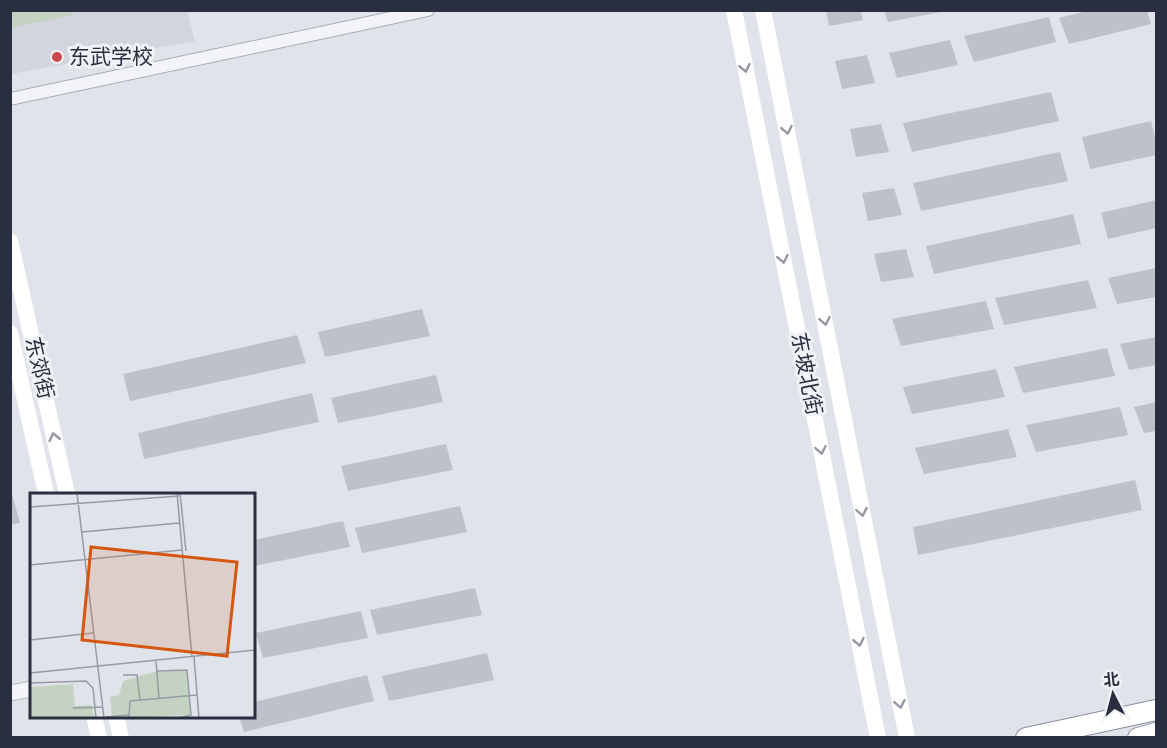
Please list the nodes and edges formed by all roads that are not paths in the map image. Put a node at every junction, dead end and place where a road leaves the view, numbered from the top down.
1 (428, 10) edge
2 (734, 10) edge
3 (763, 10) edge
4 (10, 99) edge
5 (10, 241) edge
6 (10, 333) edge
7 (46, 493) edge
8 (67, 493) edge
9 (30, 689) edge
10 (10, 693) edge
11 (1156, 710) edge
12 (94, 718) edge
13 (116, 718) edge
14 (1156, 734) edge
15 (99, 738) edge
16 (121, 738) edge
17 (878, 738) edge
18 (907, 738) edge
19 (1026, 738) edge
20 (1138, 738) edge

1 - 4 street
2 -> 17 main road, 东坡北街
3 -> 18 main road, 东坡北街
8 -> 5 main road, 东郊街
6 - 7 main road, 东郊街
9 - 10 street
11 - 19 highway
12 - 15 main road
13 - 16 main road
14 - 20 highway

